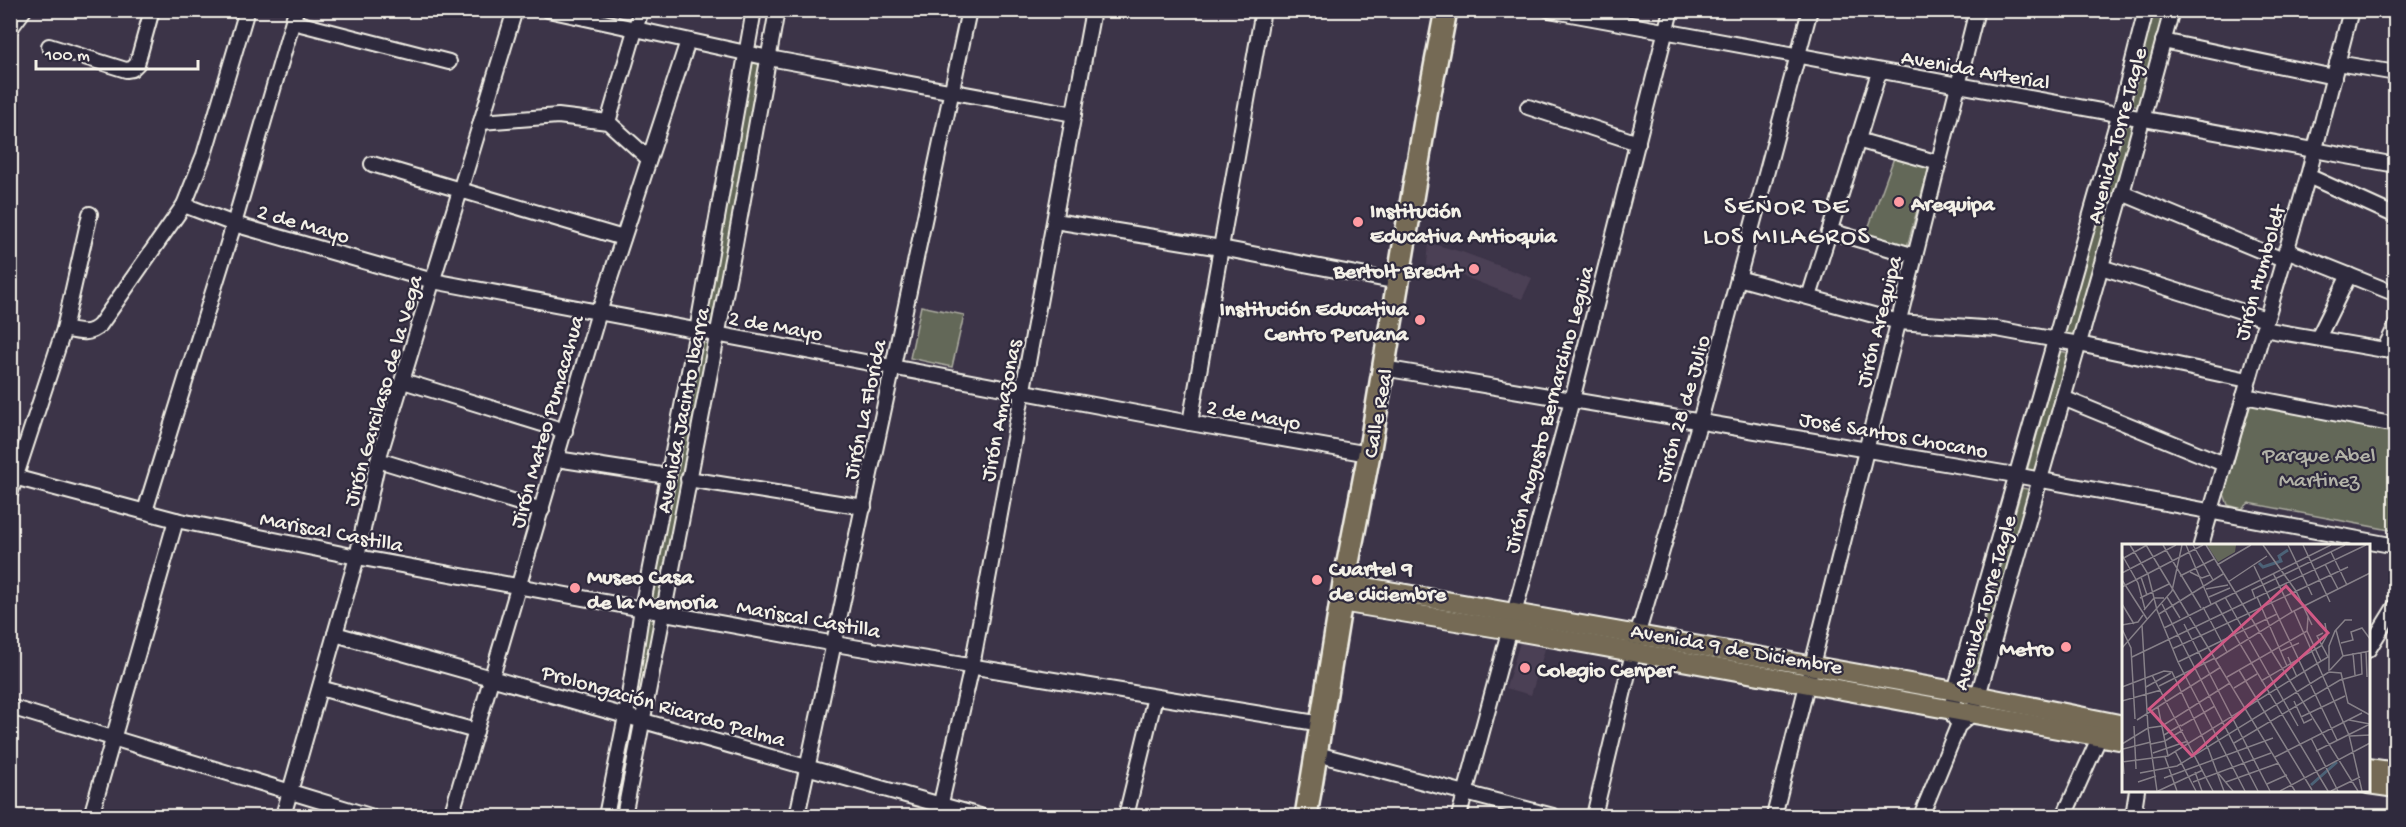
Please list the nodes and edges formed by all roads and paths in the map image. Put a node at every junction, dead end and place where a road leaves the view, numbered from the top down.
1 (24, 10) edge
2 (152, 10) edge
3 (247, 10) edge
4 (515, 10) edge
5 (548, 10) edge
6 (641, 10) edge
7 (754, 10) edge
8 (777, 10) edge
9 (969, 10) edge
10 (1093, 10) edge
11 (1263, 10) edge
12 (1446, 10) edge
13 (1550, 10) edge
14 (1671, 10) edge
15 (1810, 10) edge
16 (1977, 10) edge
17 (2146, 10) edge
18 (2172, 10) edge
19 (2351, 10) edge
20 (295, 16) edge
21 (10, 29) edge
22 (635, 29) junction
23 (1666, 32) junction
24 (688, 41) junction
25 (2163, 41) junction
26 (49, 46) dead end
27 (746, 53) junction
28 (1797, 56) junction
29 (769, 58) junction
30 (449, 62) dead end
31 (2337, 63) junction
32 (1878, 72) junction
33 (2396, 73) edge
34 (2334, 77) junction
35 (1958, 86) junction
36 (953, 92) junction
37 (1528, 107) dead end
38 (1074, 114) junction
39 (2119, 116) junction
40 (2140, 120) junction
41 (481, 122) junction
42 (608, 122) junction
43 (1857, 140) junction
44 (1638, 143) junction
45 (2314, 151) junction
46 (649, 159) junction
47 (1938, 163) junction
48 (372, 164) dead end
49 (2396, 165) edge
50 (2308, 176) junction
51 (461, 192) junction
52 (2122, 193) junction
53 (184, 205) junction
54 (90, 214) dead end
55 (2395, 214) edge
56 (1055, 220) junction
57 (234, 224) junction
58 (1830, 231) junction
59 (623, 238) junction
60 (713, 239) junction
61 (735, 244) junction
62 (1221, 248) junction
63 (2285, 255) junction
64 (1915, 256) junction
65 (2101, 267) junction
66 (2349, 275) junction
67 (1738, 278) junction
68 (433, 281) junction
69 (1398, 282) junction
70 (2396, 294) edge
71 (1809, 297) junction
72 (599, 312) junction
73 (1899, 322) junction
74 (2265, 324) junction
75 (2396, 326) edge
76 (64, 329) junction
77 (697, 331) junction
78 (716, 335) junction
79 (2318, 338) junction
80 (2054, 339) junction
81 (2079, 344) junction
82 (2390, 351) edge
83 (894, 367) junction
84 (1383, 368) junction
85 (2248, 380) junction
86 (402, 381) junction
87 (1024, 391) junction
88 (2244, 396) junction
89 (2063, 398) junction
90 (1572, 400) junction
91 (1700, 422) junction
92 (1190, 423) junction
93 (2396, 425) edge
94 (565, 431) junction
95 (1866, 450) junction
96 (1369, 454) junction
97 (557, 459) junction
98 (378, 460) junction
99 (2224, 464) junction
100 (2015, 475) junction
101 (13, 476) edge
102 (668, 476) junction
103 (688, 479) junction
104 (2039, 479) junction
105 (10, 494) edge
106 (864, 507) junction
107 (542, 510) junction
108 (145, 511) junction
109 (2211, 512) junction
110 (176, 520) junction
111 (2201, 544) edge
112 (2396, 546) edge
113 (357, 557) junction
114 (520, 586) junction
115 (1343, 592) junction
116 (2396, 605) edge
117 (642, 608) junction
118 (663, 611) junction
119 (1512, 622) junction
120 (335, 634) junction
121 (835, 644) junction
122 (1636, 644) junction
123 (2370, 647) edge
124 (972, 666) junction
125 (1810, 676) junction
126 (492, 678) junction
127 (320, 688) junction
128 (1155, 697) junction
129 (1953, 700) junction
130 (1975, 704) junction
131 (10, 707) edge
132 (626, 716) junction
133 (644, 720) junction
134 (1322, 724) junction
135 (2122, 725) edge
136 (1958, 726) junction
137 (476, 731) junction
138 (2100, 736) junction
139 (113, 738) junction
140 (2122, 741) edge
141 (1317, 754) junction
142 (808, 767) junction
143 (2370, 768) edge
144 (2396, 772) edge
145 (2370, 784) edge
146 (2396, 788) edge
147 (291, 791) junction
148 (2137, 791) edge
149 (1465, 794) junction
150 (939, 811) edge
151 (91, 816) edge
152 (283, 816) edge
153 (370, 816) edge
154 (451, 816) edge
155 (606, 816) edge
156 (624, 816) edge
157 (797, 816) edge
158 (980, 816) edge
159 (1126, 816) edge
160 (1306, 816) edge
161 (1459, 816) edge
162 (1553, 816) edge
163 (1594, 816) edge
164 (1773, 816) edge
165 (1921, 816) edge
166 (2064, 816) edge
167 (2133, 816) edge

1 - 21 street
2 - 26 street
3 - 53 street
4 - 41 street, Jirón Garcilaso de la Vega
5 - 22 street
6 - 22 street
7 - 27 street, Avenida Jacinto Ibarra
8 - 29 street, Avenida Jacinto Ibarra
9 - 36 street, Jirón La Florida
10 - 38 street, Jirón Amazonas
11 - 62 street
12 - 69 highway, Calle Real
13 - 23 street, Avenida Arterial
14 - 23 street, Jirón Augusto Bernardino Leguia
15 - 28 street, Jirón 28 de Julio
16 - 35 street, Jirón Arequipa
17 - 39 street, Avenida Torre Tagle
18 - 25 street, Avenida Torre Tagle
19 - 31 street, Jirón Humboldt
20 - 30 street
20 - 57 street
22 - 24 street
22 - 42 street
23 - 28 street, Avenida Arterial
23 - 44 street, Jirón Augusto Bernardino Leguia
24 - 27 street
24 - 46 street, Jirón Mateo Pumacahua
25 - 34 street
25 - 40 street, Avenida Torre Tagle
27 - 29 street
27 - 60 street, Avenida Jacinto Ibarra
28 - 32 street, Avenida Arterial
28 - 67 street, Jirón 28 de Julio
29 - 36 street
29 - 61 street, Avenida Jacinto Ibarra
31 - 33 street
31 - 34 street, Jirón Humboldt
32 - 35 street, Avenida Arterial
32 - 43 street
34 - 45 street, Jirón Humboldt
35 - 39 street, Avenida Arterial
35 - 47 street, Jirón Arequipa
36 - 38 street
36 - 83 street, Jirón La Florida
37 - 44 street
38 - 56 street, Jirón Amazonas
39 - 40 street, Avenida Arterial
39 - 80 street, Avenida Torre Tagle
40 - 45 street, Avenida Arterial
40 - 52 street, Avenida Torre Tagle
41 - 42 street
41 - 51 street, Jirón Garcilaso de la Vega
42 - 46 street
43 - 47 street
43 - 58 street
44 - 90 street, Jirón Augusto Bernardino Leguia
45 - 49 street, Avenida Arterial
45 - 50 street, Jirón Humboldt
46 - 59 street, Jirón Mateo Pumacahua
47 - 64 street, Jirón Arequipa
48 - 51 street
50 - 55 street
50 - 63 street, Jirón Humboldt
51 - 59 street
51 - 68 street, Jirón Garcilaso de la Vega
52 - 63 street
52 - 65 street, Avenida Torre Tagle
53 - 57 street, 2 de Mayo
53 - 76 street
54 - 76 street
56 - 62 street
56 - 87 street, Jirón Amazonas
57 - 68 street, 2 de Mayo
57 - 108 street
58 - 64 street
58 - 71 street
59 - 72 street, Jirón Mateo Pumacahua
60 - 61 street
60 - 77 street, Avenida Jacinto Ibarra
61 - 78 street, Avenida Jacinto Ibarra
62 - 69 street
62 - 92 street
63 - 66 street
63 - 74 street, Jirón Humboldt
64 - 73 street, Jirón Arequipa
65 - 74 street
65 - 81 street, Avenida Torre Tagle
66 - 70 street
66 - 79 street
67 - 71 street
67 - 91 street, Jirón 28 de Julio
68 - 72 street, 2 de Mayo
68 - 86 street, Jirón Garcilaso de la Vega
69 - 84 highway, Calle Real
71 - 73 street
72 - 77 street, 2 de Mayo
72 - 94 street, Jirón Mateo Pumacahua
73 - 80 street
73 - 95 street, Jirón Arequipa
74 - 79 street
74 - 85 street, Jirón Humboldt
75 - 82 street
76 - 101 street
77 - 78 street, 2 de Mayo
77 - 102 street, Avenida Jacinto Ibarra
78 - 83 street, 2 de Mayo
78 - 103 street, Avenida Jacinto Ibarra
79 - 82 street
80 - 81 street
80 - 100 street, Avenida Torre Tagle
81 - 85 street
81 - 89 street, Avenida Torre Tagle
83 - 87 street, 2 de Mayo
83 - 106 street, Jirón La Florida
84 - 90 street, José Santos Chocano
84 - 96 highway, Calle Real
85 - 88 street, Jirón Humboldt
86 - 94 street
86 - 98 street, Jirón Garcilaso de la Vega
87 - 92 street, 2 de Mayo
87 - 124 street, Jirón Amazonas
88 - 93 street
88 - 99 street, Jirón Humboldt
89 - 99 street
89 - 104 street, Avenida Torre Tagle
90 - 91 street, José Santos Chocano
90 - 119 street, Jirón Augusto Bernardino Leguia
91 - 95 street, José Santos Chocano
91 - 122 street, Jirón 28 de Julio
92 - 96 street, 2 de Mayo
94 - 97 street, Jirón Mateo Pumacahua
95 - 100 street, José Santos Chocano
95 - 125 street, Jirón Arequipa
96 - 115 highway, Calle Real
97 - 102 street
97 - 107 street, Jirón Mateo Pumacahua
98 - 107 street
98 - 113 street, Jirón Garcilaso de la Vega
99 - 109 street, Jirón Humboldt
100 - 104 street, José Santos Chocano
100 - 129 street, Avenida Torre Tagle
101 - 105 street
101 - 108 street, Mariscal Castilla
102 - 117 street, Avenida Jacinto Ibarra
103 - 106 street
103 - 118 street, Avenida Jacinto Ibarra
104 - 109 street, José Santos Chocano
104 - 130 street, Avenida Torre Tagle
106 - 121 street, Jirón La Florida
107 - 114 street, Jirón Mateo Pumacahua
108 - 110 street, Mariscal Castilla
109 - 111 street, Jirón Humboldt
109 - 112 street, José Santos Chocano
110 - 113 street, Mariscal Castilla
110 - 139 street
113 - 114 street, Mariscal Castilla
113 - 120 street, Jirón Garcilaso de la Vega
114 - 117 street, Mariscal Castilla
114 - 126 street, Jirón Mateo Pumacahua
115 - 119 main road, Avenida 9 de Diciembre
115 - 134 highway, Calle Real
116 - 123 street
117 - 118 street, Mariscal Castilla
117 - 132 street, Avenida Jacinto Ibarra
118 - 121 street, Mariscal Castilla
118 - 133 street, Avenida Jacinto Ibarra
119 - 122 main road, Avenida 9 de Diciembre
119 - 149 street, Jirón Augusto Bernardino Leguia
120 - 126 street, Prolongación Ricardo Palma
120 - 127 street, Jirón Garcilaso de la Vega
121 - 124 street, Mariscal Castilla
121 - 142 street, Jirón La Florida
122 - 125 main road, Avenida 9 de Diciembre
122 - 163 street, Jirón 28 de Julio
124 - 128 street, Mariscal Castilla
124 - 150 street, Jirón Amazonas
125 - 129 main road, Avenida 9 de Diciembre
125 - 164 street, Jirón Arequipa
126 - 132 street, Prolongación Ricardo Palma
126 - 137 street, Jirón Mateo Pumacahua
127 - 137 street
127 - 147 street, Jirón Garcilaso de la Vega
128 - 134 street, Mariscal Castilla
128 - 159 street
129 - 130 main road, Avenida 9 de Diciembre
129 - 136 street, Avenida Torre Tagle
130 - 135 main road, Avenida 9 de Diciembre
130 - 136 street, Avenida Torre Tagle
130 - 138 main road, Avenida 9 de Diciembre
131 - 139 street
132 - 133 street, Prolongación Ricardo Palma
132 - 155 street, Avenida Jacinto Ibarra
133 - 142 street, Prolongación Ricardo Palma
133 - 156 street, Avenida Jacinto Ibarra
134 - 141 highway, Calle Real
136 - 165 street
137 - 154 street, Jirón Mateo Pumacahua
138 - 140 main road, Avenida 9 de Diciembre
138 - 166 street
139 - 147 street
139 - 151 street
141 - 149 street
141 - 160 highway, Calle Real
142 - 150 street, Prolongación Ricardo Palma
142 - 157 street, Jirón La Florida
143 - 144 main road
145 - 146 main road
147 - 152 street, Jirón Garcilaso de la Vega
147 - 153 street
148 - 167 street
149 - 161 street, Jirón Augusto Bernardino Leguia
149 - 162 street
150 - 158 street, Prolongación Ricardo Palma

